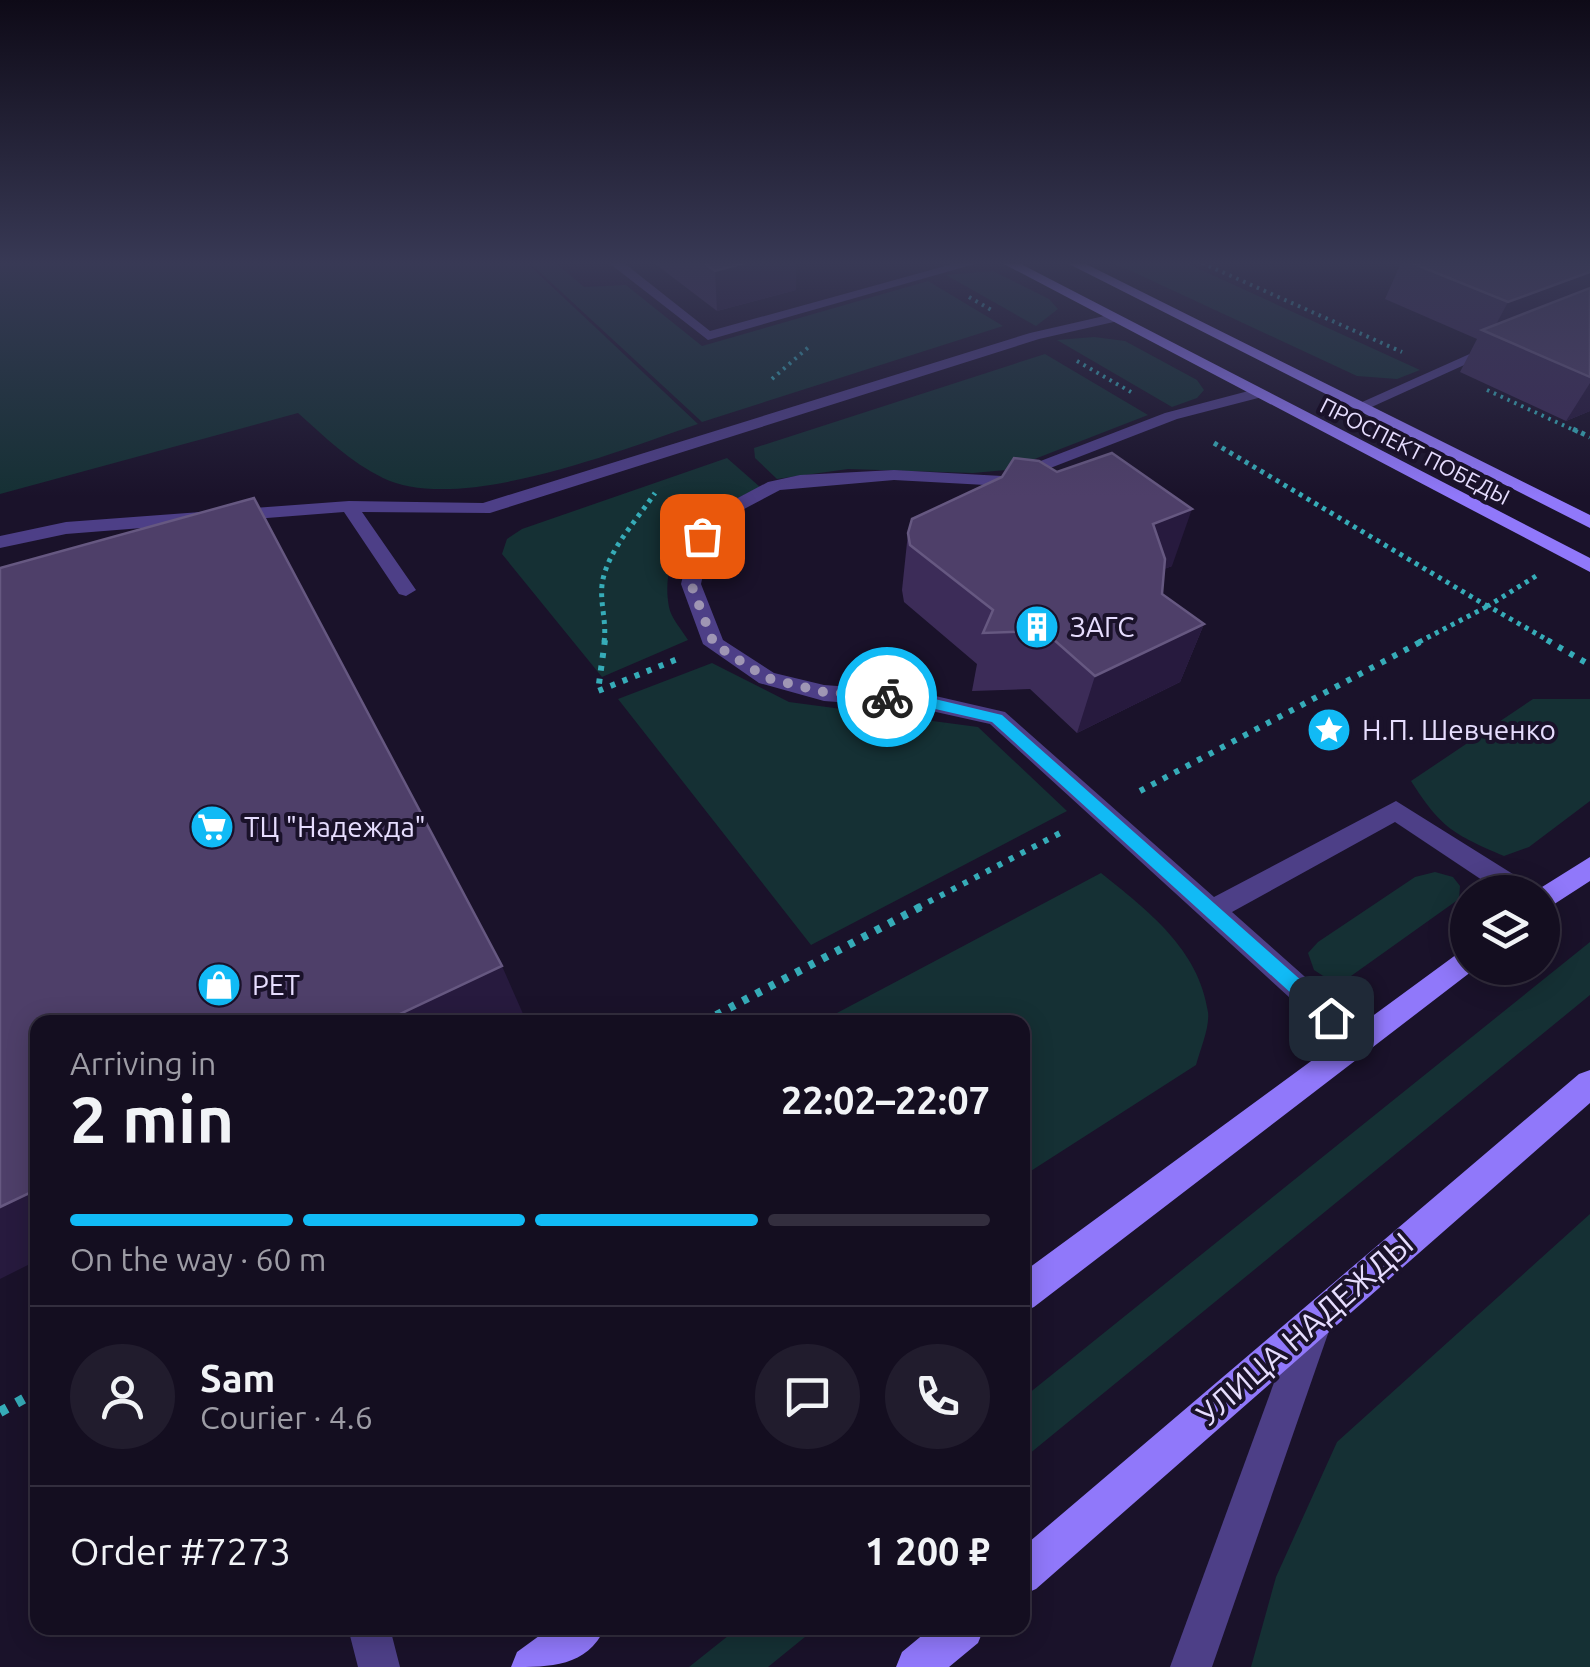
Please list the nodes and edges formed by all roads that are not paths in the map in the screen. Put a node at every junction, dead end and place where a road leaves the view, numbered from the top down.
1 (1020, 341) edge
2 (1156, 341) edge
3 (1227, 341) edge
4 (1507, 343) edge
5 (1256, 394) junction
6 (1359, 407) junction
7 (349, 506) junction
8 (1590, 522) edge
9 (0, 542) edge
10 (1582, 561) edge
11 (406, 590) dead end
12 (1590, 866) edge
13 (1494, 875) edge
14 (1560, 888) edge
15 (1214, 910) junction
16 (1450, 971) edge
17 (1357, 1041) junction
18 (1590, 1084) edge
19 (1030, 1289) edge
20 (1314, 1320) junction
21 (1030, 1568) edge
22 (371, 1635) edge
23 (575, 1635) edge
24 (955, 1635) edge
25 (379, 1667) edge
26 (532, 1667) edge
27 (918, 1667) edge
28 (1192, 1667) edge

1 - 7 street
2 - 5 main road, ПРОСПЕКТ ПОБЕДЫ
3 - 6 main road, ПРОСПЕКТ ПОБЕДЫ
4 - 6 street
5 - 10 main road, ПРОСПЕКТ ПОБЕДЫ
5 - 15 street
6 - 8 main road, ПРОСПЕКТ ПОБЕДЫ
7 - 9 street
7 - 11 street
12 - 14 main road
13 - 15 street
15 - 17 street
16 - 17 main road
17 - 19 main road
18 - 20 main road, УЛИЦА НАДЕЖДЫ
20 - 21 main road, УЛИЦА НАДЕЖДЫ
20 - 28 street
22 - 25 street
23 - 26 main road
24 - 27 main road

